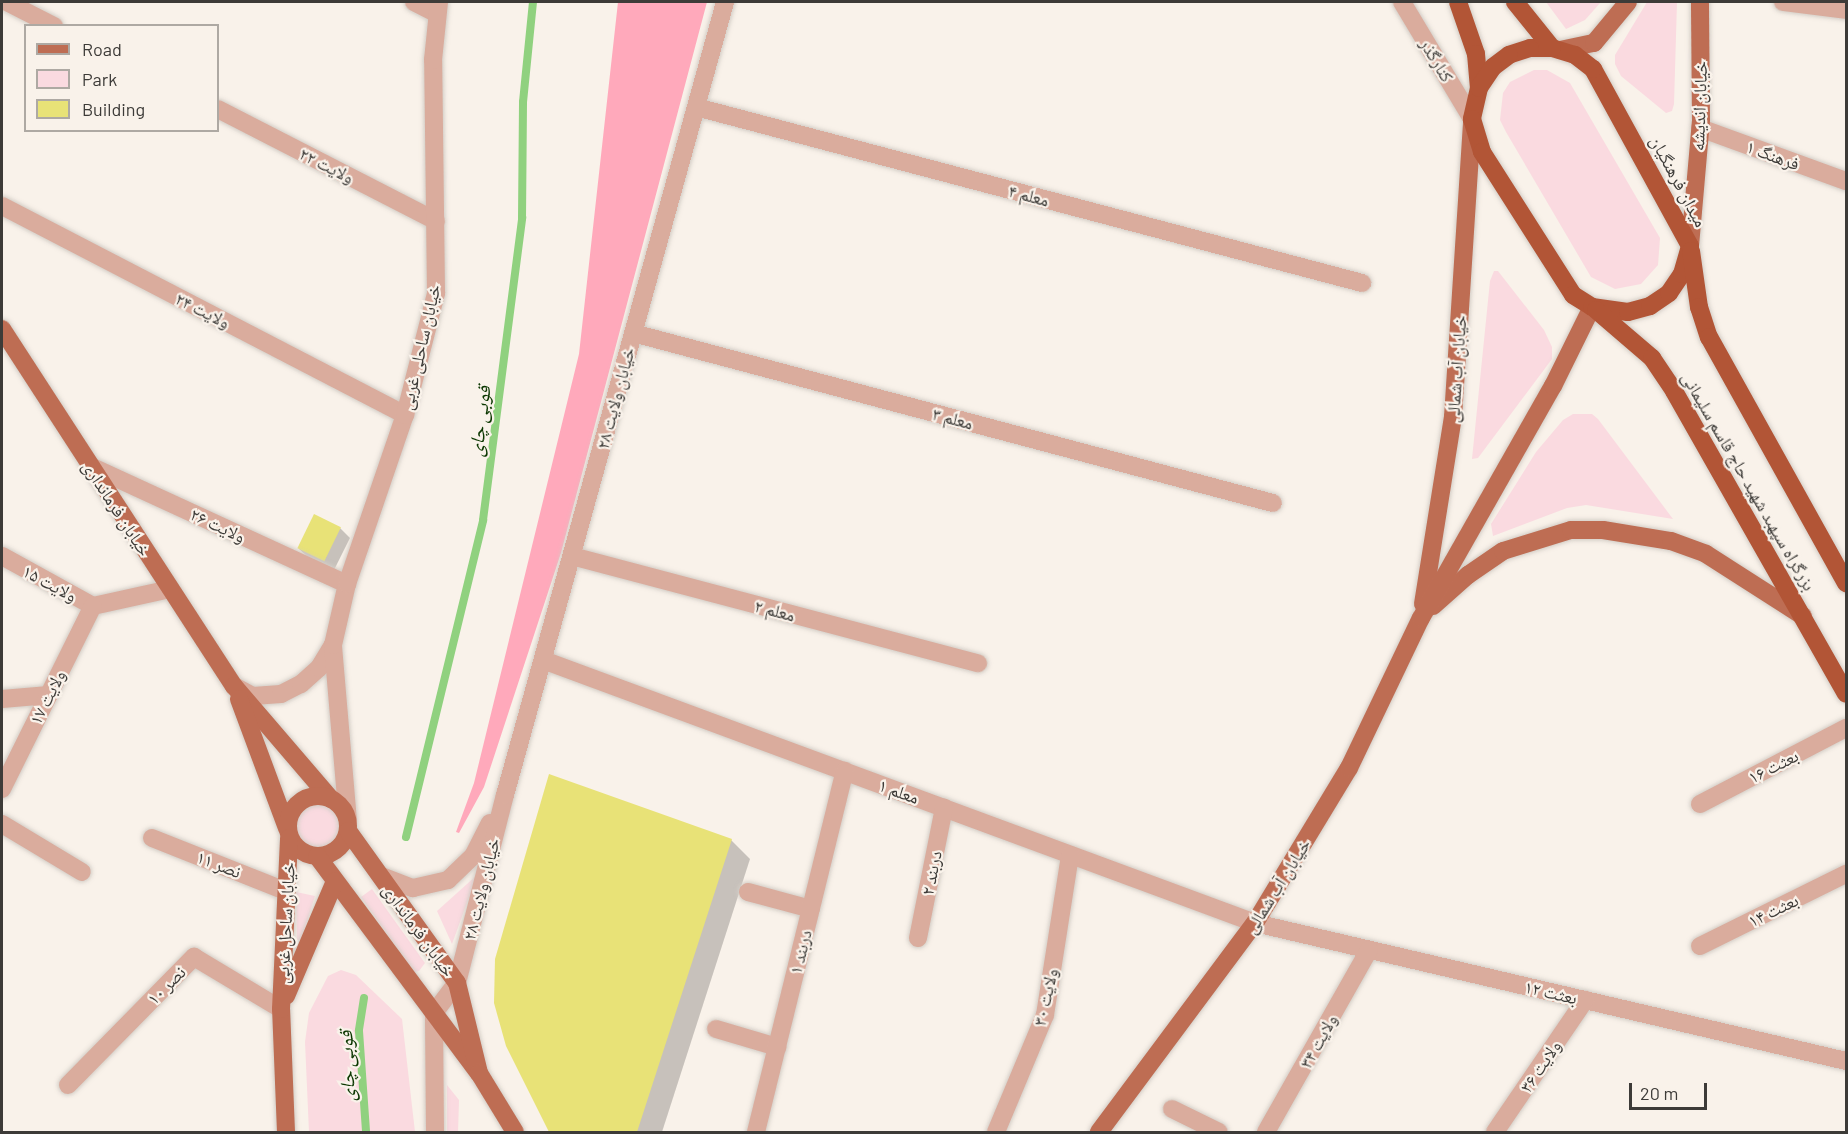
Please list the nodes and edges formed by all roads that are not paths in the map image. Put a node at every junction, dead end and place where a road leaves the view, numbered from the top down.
1 (7, 2) edge
2 (414, 2) edge
3 (725, 2) edge
4 (1402, 2) edge
5 (1458, 2) edge
6 (1515, 2) edge
7 (1628, 2) edge
8 (1700, 2) edge
9 (1783, 2) edge
10 (437, 7) edge
11 (1846, 10) edge
12 (50, 24) edge
13 (1556, 49) junction
14 (1479, 88) junction
15 (696, 106) junction
16 (219, 110) edge
17 (1472, 119) junction
18 (1700, 128) junction
19 (1846, 182) edge
20 (2, 206) edge
21 (436, 221) junction
22 (1690, 246) junction
23 (1362, 283) dead end
24 (1592, 307) junction
25 (3, 333) edge
26 (633, 333) junction
27 (405, 415) junction
28 (90, 466) junction
29 (1273, 503) dead end
30 (2, 556) edge
31 (572, 556) junction
32 (1846, 583) edge
33 (347, 584) junction
34 (170, 589) junction
35 (93, 606) junction
36 (1803, 616) junction
37 (1421, 618) junction
38 (333, 645) junction
39 (543, 660) junction
40 (978, 663) dead end
41 (234, 686) junction
42 (1846, 694) edge
43 (49, 695) junction
44 (2, 699) edge
45 (1846, 728) edge
46 (845, 771) junction
47 (2, 789) edge
48 (505, 795) junction
49 (331, 799) junction
50 (1700, 804) dead end
51 (944, 808) junction
52 (2, 824) edge
53 (348, 826) junction
54 (288, 833) junction
55 (152, 838) dead end
56 (1070, 855) junction
57 (317, 856) junction
58 (82, 872) dead end
59 (1846, 874) edge
60 (381, 876) junction
61 (335, 881) junction
62 (286, 891) junction
63 (748, 892) dead end
64 (811, 909) junction
65 (1255, 923) junction
66 (918, 938) dead end
67 (1700, 946) dead end
68 (1369, 950) junction
69 (457, 983) junction
70 (1586, 1000) junction
71 (280, 1009) junction
72 (434, 1013) junction
73 (716, 1029) dead end
74 (777, 1047) junction
75 (1846, 1061) edge
76 (479, 1073) junction
77 (68, 1085) dead end
78 (1172, 1109) dead end
79 (286, 1132) edge
80 (435, 1132) edge
81 (515, 1132) edge
82 (756, 1132) edge
83 (996, 1132) edge
84 (1099, 1132) edge
85 (1219, 1132) edge
86 (1266, 1132) edge
87 (1497, 1132) edge

1 - 12 street
2 - 10 street
3 - 15 street, خیابان ولایت ۲۸
4 - 17 street, کنارگذر
5 - 14 highway
6 - 13 highway
7 - 13 main road
8 - 18 main road, خیابان اندیشه
9 - 11 street
10 - 21 street, خیابان ساحلی غربی
13 - 14 highway
13 - 22 highway, میدان فرهنگیان
14 - 17 highway
15 - 23 street, معلم ۴
15 - 26 street, خیابان ولایت ۲۸
16 - 21 street, ولایت ۲۲
17 - 24 highway
17 - 37 main road, خیابان آب شمالی
18 - 19 street, فرهنگ ۱
18 - 22 main road, خیابان اندیشه
20 - 27 street, ولایت ۲۴
21 - 27 street, خیابان ساحلی غربی
22 - 24 highway, میدان فرهنگیان
22 - 32 highway, بزرگراه سپهبد شهید حاج قاسم سلیمانی
24 - 36 highway, بزرگراه سپهبد شهید حاج قاسم سلیمانی
24 - 37 main road, خیابان آب شمالی
25 - 28 main road, خیابان فرمانداری
26 - 29 street, معلم ۳
26 - 31 street, خیابان ولایت ۲۸
27 - 33 street, خیابان ساحلی غربی
28 - 33 street, ولایت ۲۶
28 - 34 main road, خیابان فرمانداری
30 - 35 street, ولایت ۱۵
31 - 39 street, خیابان ولایت ۲۸
31 - 40 street, معلم ۲
33 - 38 street, خیابان ساحلی غربی
34 - 35 street, ولایت ۱۵
34 - 41 main road, خیابان فرمانداری
35 - 43 street, ولایت ۱۷
36 - 37 main road
36 - 42 highway, بزرگراه سپهبد شهید حاج قاسم سلیمانی
37 - 65 main road, خیابان آب شمالی
38 - 41 street, خیابان ساحلی غربی
38 - 53 street, خیابان ساحلی غربی
39 - 46 street, معلم ۱
39 - 48 street, خیابان ولایت ۲۸
41 - 49 main road, خیابان فرمانداری
41 - 54 main road, خیابان فرمانداری
43 - 44 street
43 - 47 street, ولایت ۱۷
45 - 50 street, بعثت ۱۶
46 - 51 street, معلم ۱
46 - 64 street, دربند ۱
48 - 60 street, خیابان ولایت ۲۸
48 - 69 street, خیابان ولایت ۲۸
49 - 53 main road
49 - 54 main road
51 - 56 street, معلم ۱
51 - 66 street, دربند ۲
52 - 58 street
53 - 57 main road
53 - 60 main road, خیابان فرمانداری
54 - 57 main road
54 - 62 main road, خیابان ساحل غربی
55 - 62 street, نصر ۱۱
56 - 65 street, معلم ۱
56 - 83 street, ولایت ۳۰
57 - 61 main road, خیابان فرمانداری
59 - 67 street, بعثت ۱۴
60 - 69 main road, خیابان فرمانداری
61 - 71 main road, خیابان ساحل غربی
61 - 72 main road, خیابان فرمانداری
62 - 71 main road, خیابان ساحل غربی
63 - 64 street
64 - 74 street, دربند ۱
65 - 68 street, بعثت ۱۲
65 - 84 main road, خیابان آب شمالی
68 - 70 street, بعثت ۱۲
68 - 86 street, ولایت ۳۴
69 - 72 street
69 - 76 main road, خیابان فرمانداری
70 - 75 street, بعثت ۱۲
70 - 87 street, ولایت ۳۶
71 - 77 street, نصر ۱۰
71 - 79 main road, خیابان ساحل غربی
72 - 76 main road, خیابان فرمانداری
72 - 80 street
73 - 74 street
74 - 82 street, دربند ۱
76 - 81 main road, خیابان فرمانداری
78 - 85 street

